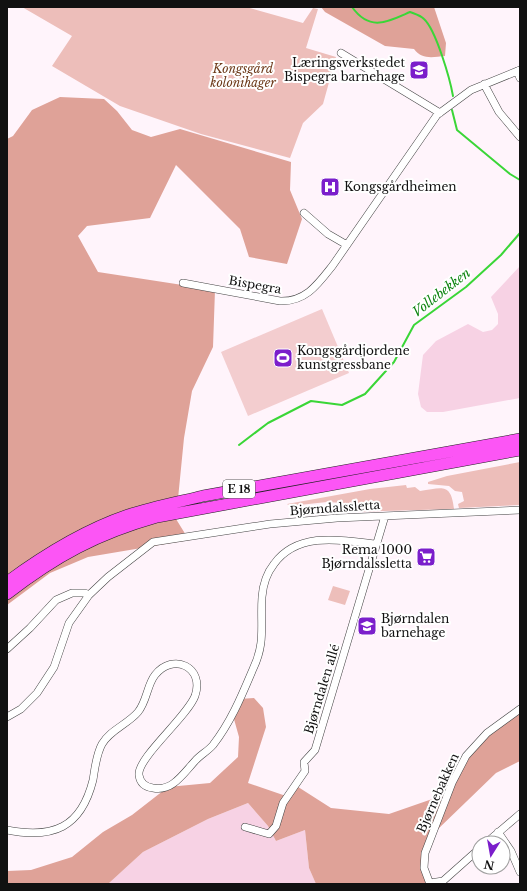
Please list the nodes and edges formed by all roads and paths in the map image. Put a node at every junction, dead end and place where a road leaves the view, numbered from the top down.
1 (341, 53) dead end
2 (519, 70) edge
3 (520, 78) edge
4 (484, 84) junction
5 (440, 113) junction
6 (520, 137) edge
7 (304, 213) dead end
8 (347, 245) junction
9 (183, 283) dead end
10 (520, 435) edge
11 (520, 439) edge
12 (488, 445) junction
13 (520, 450) edge
14 (520, 457) edge
15 (472, 458) junction
16 (520, 510) edge
17 (385, 516) junction
18 (376, 544) junction
19 (7, 582) edge
20 (7, 594) edge
21 (89, 595) junction
22 (7, 649) edge
23 (520, 709) edge
24 (7, 717) edge
25 (520, 814) edge
26 (245, 827) dead end
27 (7, 830) edge
28 (498, 832) junction
29 (495, 835) edge
30 (471, 856) edge
31 (520, 872) edge
32 (430, 884) edge

1 - 5 street
2 - 3 street, Bispegra
2 - 4 street, Bispegra
4 - 5 street, Bispegra
4 - 6 street
5 - 8 street, Bispegra
7 - 8 street
8 - 9 street, Bispegra
10 - 12 highway, E 18
11 - 12 highway, E 18
12 - 19 highway, E 18
13 - 15 highway, E 18
14 - 15 highway, E 18
15 - 20 highway, E 18
16 - 17 street, Bjørndalssletta
17 - 18 street, Bjørndalen allé
17 - 21 street, Bjørndalssletta
18 - 26 street, Bjørndalen allé
18 - 27 street
21 - 22 street
21 - 24 street
23 - 32 street, Bjørnebakken
25 - 28 street
28 - 29 street
28 - 31 street
30 - 32 street

